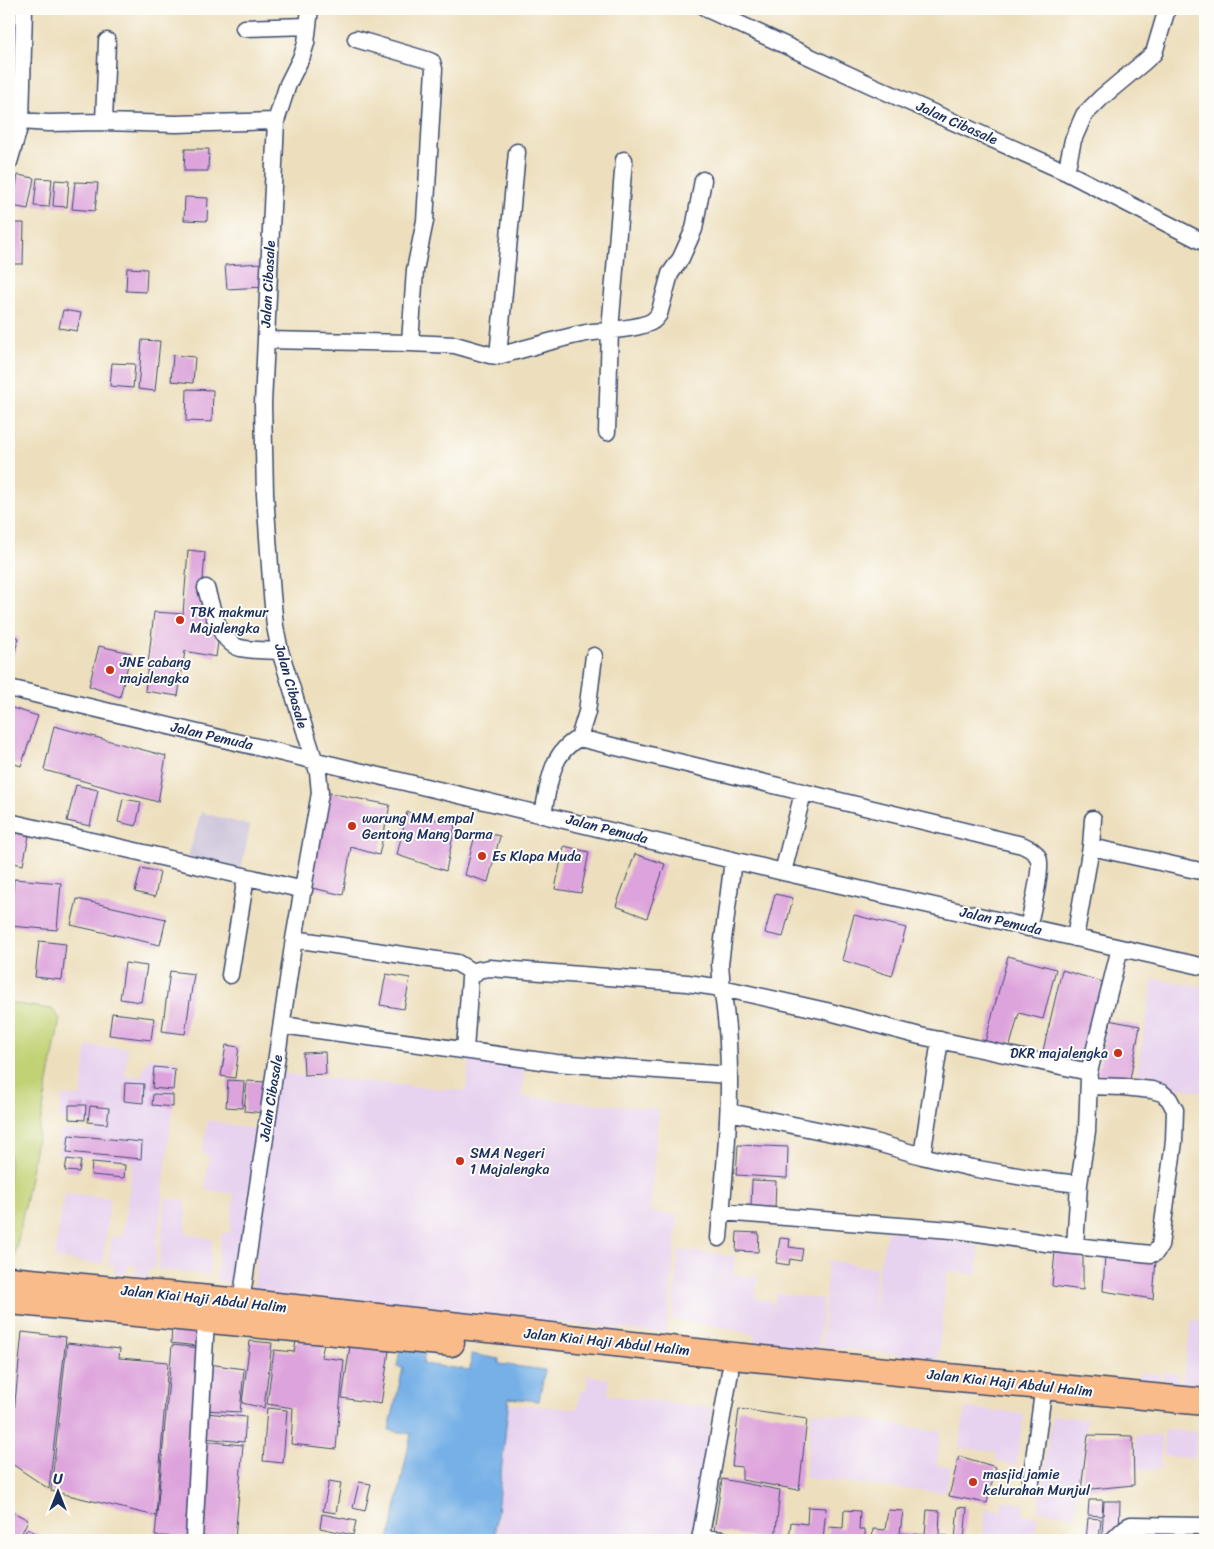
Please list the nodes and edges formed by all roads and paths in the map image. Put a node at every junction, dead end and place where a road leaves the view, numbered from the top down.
1 (24, 9) edge
2 (310, 9) edge
3 (707, 9) edge
4 (1167, 9) edge
5 (308, 26) junction
6 (244, 28) dead end
7 (356, 39) dead end
8 (107, 41) dead end
9 (21, 121) junction
10 (276, 121) junction
11 (104, 122) junction
12 (518, 152) dead end
13 (624, 160) dead end
14 (9, 162) edge
15 (1066, 172) junction
16 (702, 180) dead end
17 (1205, 243) edge
18 (610, 330) junction
19 (266, 340) junction
20 (410, 343) junction
21 (498, 356) junction
22 (607, 432) dead end
23 (206, 588) dead end
24 (280, 651) junction
25 (594, 656) dead end
26 (9, 688) edge
27 (579, 738) junction
28 (313, 760) junction
29 (803, 793) junction
30 (543, 814) junction
31 (1093, 819) dead end
32 (9, 822) edge
33 (1091, 847) junction
34 (733, 860) junction
35 (783, 872) junction
36 (1205, 872) edge
37 (246, 877) junction
38 (304, 890) junction
39 (1028, 928) junction
40 (1075, 938) junction
41 (294, 939) junction
42 (1120, 948) junction
43 (1205, 967) edge
44 (474, 973) junction
45 (230, 975) dead end
46 (722, 988) junction
47 (282, 1025) junction
48 (940, 1040) junction
49 (465, 1050) junction
50 (729, 1075) junction
51 (1089, 1079) junction
52 (729, 1112) junction
53 (922, 1156) junction
54 (1079, 1184) junction
55 (721, 1212) junction
56 (719, 1238) dead end
57 (1075, 1246) junction
58 (9, 1280) edge
59 (9, 1301) edge
60 (241, 1302) junction
61 (206, 1320) junction
62 (730, 1372) junction
63 (1042, 1400) junction
64 (1205, 1402) edge
65 (1205, 1417) edge
66 (1031, 1481) dead end
67 (1205, 1526) edge
68 (194, 1538) dead end
69 (700, 1539) edge
70 (723, 1540) edge
71 (1113, 1540) edge

1 - 9 street
2 - 5 street, Jalan Cibasale
3 - 15 street, Jalan Cibasale
4 - 15 street
5 - 6 street
5 - 10 street, Jalan Cibasale
7 - 20 street
8 - 11 street
9 - 11 street
9 - 14 street
10 - 11 street
10 - 19 street, Jalan Cibasale
12 - 21 street
13 - 18 street
15 - 17 street, Jalan Cibasale
16 - 18 street
18 - 21 street
18 - 22 street
19 - 20 street
19 - 24 street, Jalan Cibasale
20 - 21 street
23 - 24 street
24 - 28 street, Jalan Cibasale
25 - 27 street
26 - 28 street, Jalan Pemuda
27 - 29 street
27 - 30 street
28 - 30 street, Jalan Pemuda
28 - 38 street, Jalan Cibasale
29 - 35 street
29 - 39 street
30 - 34 street, Jalan Pemuda
31 - 33 street
32 - 37 street
33 - 36 street
33 - 40 street
34 - 35 street, Jalan Pemuda
34 - 46 street
35 - 39 street, Jalan Pemuda
37 - 38 street
37 - 45 street
38 - 41 street, Jalan Cibasale
39 - 40 street, Jalan Pemuda
40 - 42 street, Jalan Pemuda
41 - 44 street
41 - 47 street, Jalan Cibasale
42 - 43 street, Jalan Pemuda
42 - 51 street
44 - 46 street
44 - 49 street
46 - 48 street
46 - 50 street
47 - 49 street
47 - 60 street, Jalan Cibasale
48 - 51 street
48 - 53 street
49 - 50 street
50 - 52 street
51 - 54 street
51 - 57 street
52 - 53 street
52 - 55 street
53 - 54 street
54 - 57 street
55 - 56 street
55 - 57 street
58 - 60 main road, Jalan Kiai Haji Abdul Halim
59 - 61 main road, Jalan Kiai Haji Abdul Halim
60 - 64 main road, Jalan Kiai Haji Abdul Halim
61 - 62 main road, Jalan Kiai Haji Abdul Halim
61 - 68 street
62 - 63 main road, Jalan Kiai Haji Abdul Halim
62 - 69 street
63 - 65 main road, Jalan Kiai Haji Abdul Halim
63 - 66 street
67 - 71 street
69 - 70 street

